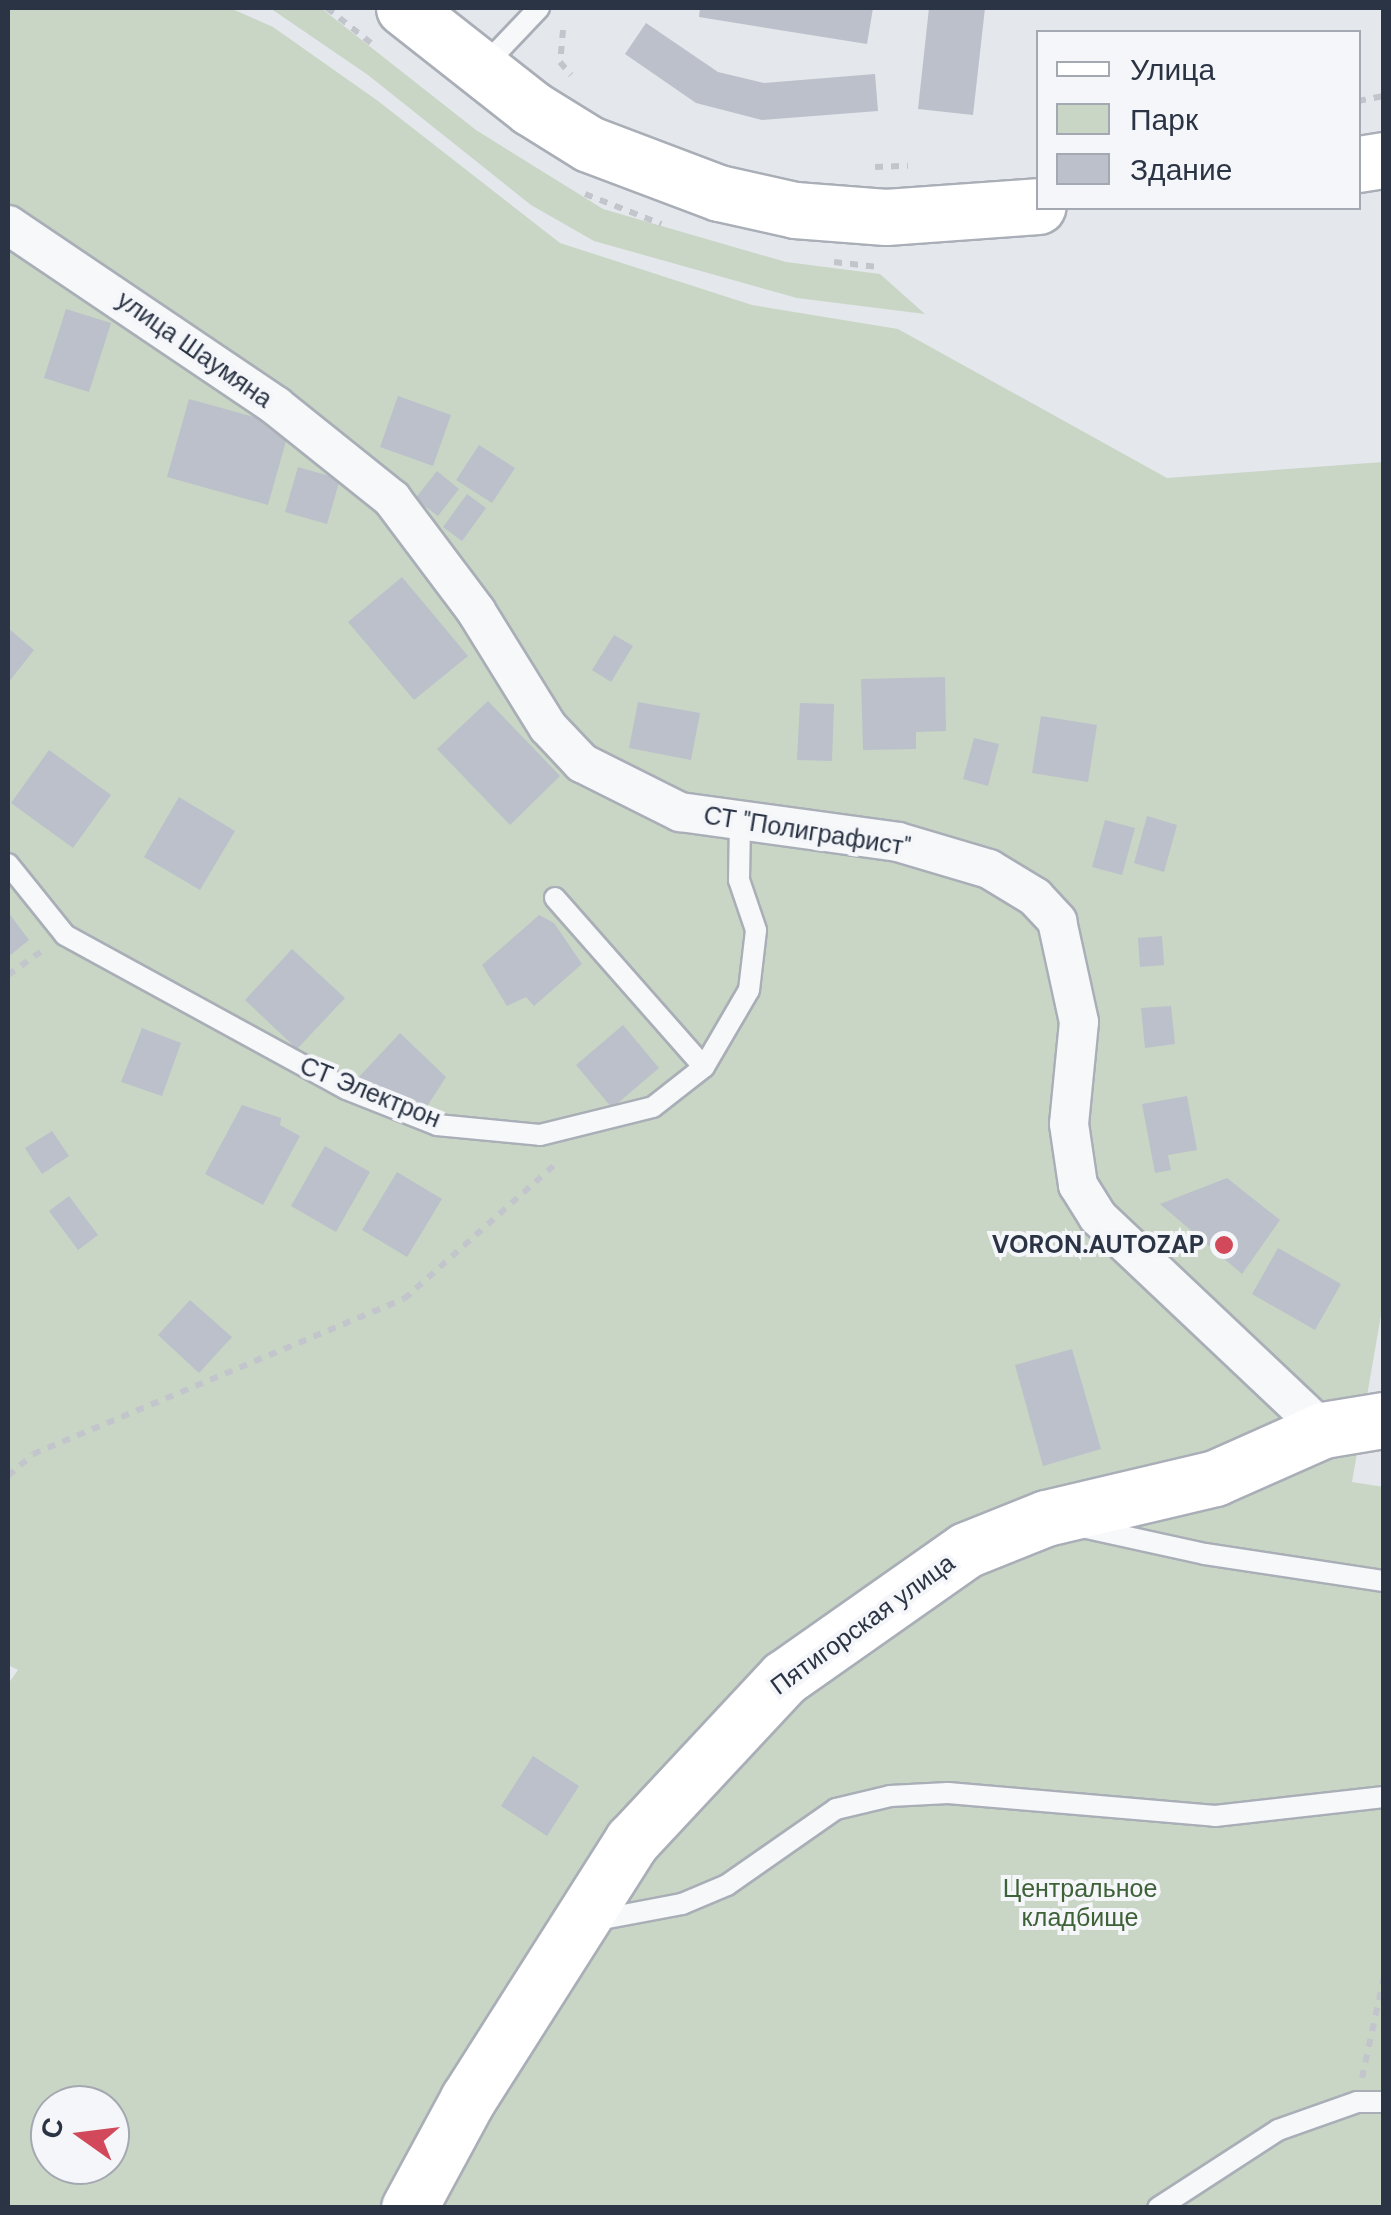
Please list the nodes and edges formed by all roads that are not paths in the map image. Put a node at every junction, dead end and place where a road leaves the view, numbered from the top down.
1 (539, 8) edge
2 (420, 14) edge
3 (481, 69) junction
4 (1036, 206) edge
5 (8, 226) edge
6 (374, 484) joint
7 (740, 825) junction
8 (8, 864) edge
9 (555, 898) dead end
10 (704, 1067) junction
11 (1384, 1420) edge
12 (1323, 1430) junction
13 (1046, 1518) junction
14 (1384, 1581) edge
15 (1384, 1797) edge
16 (575, 1924) junction
17 (1384, 2102) edge
18 (409, 2208) edge
19 (1158, 2208) edge

1 - 3 lane
2 - 3 street
3 - 4 street
5 - 6 street, улица Шаумяна
6 - 7 street, СТ "Полиграфист"
7 - 10 lane, СТ Электрон
7 - 12 street, СТ "Полиграфист"
8 - 10 lane, СТ Электрон
9 - 10 lane
11 - 12 street, Пятигорская улица
12 - 13 street, Пятигорская улица
13 - 14 lane
13 - 16 street, Пятигорская улица
15 - 16 lane
16 - 18 street, Пятигорская улица
17 - 19 lane

